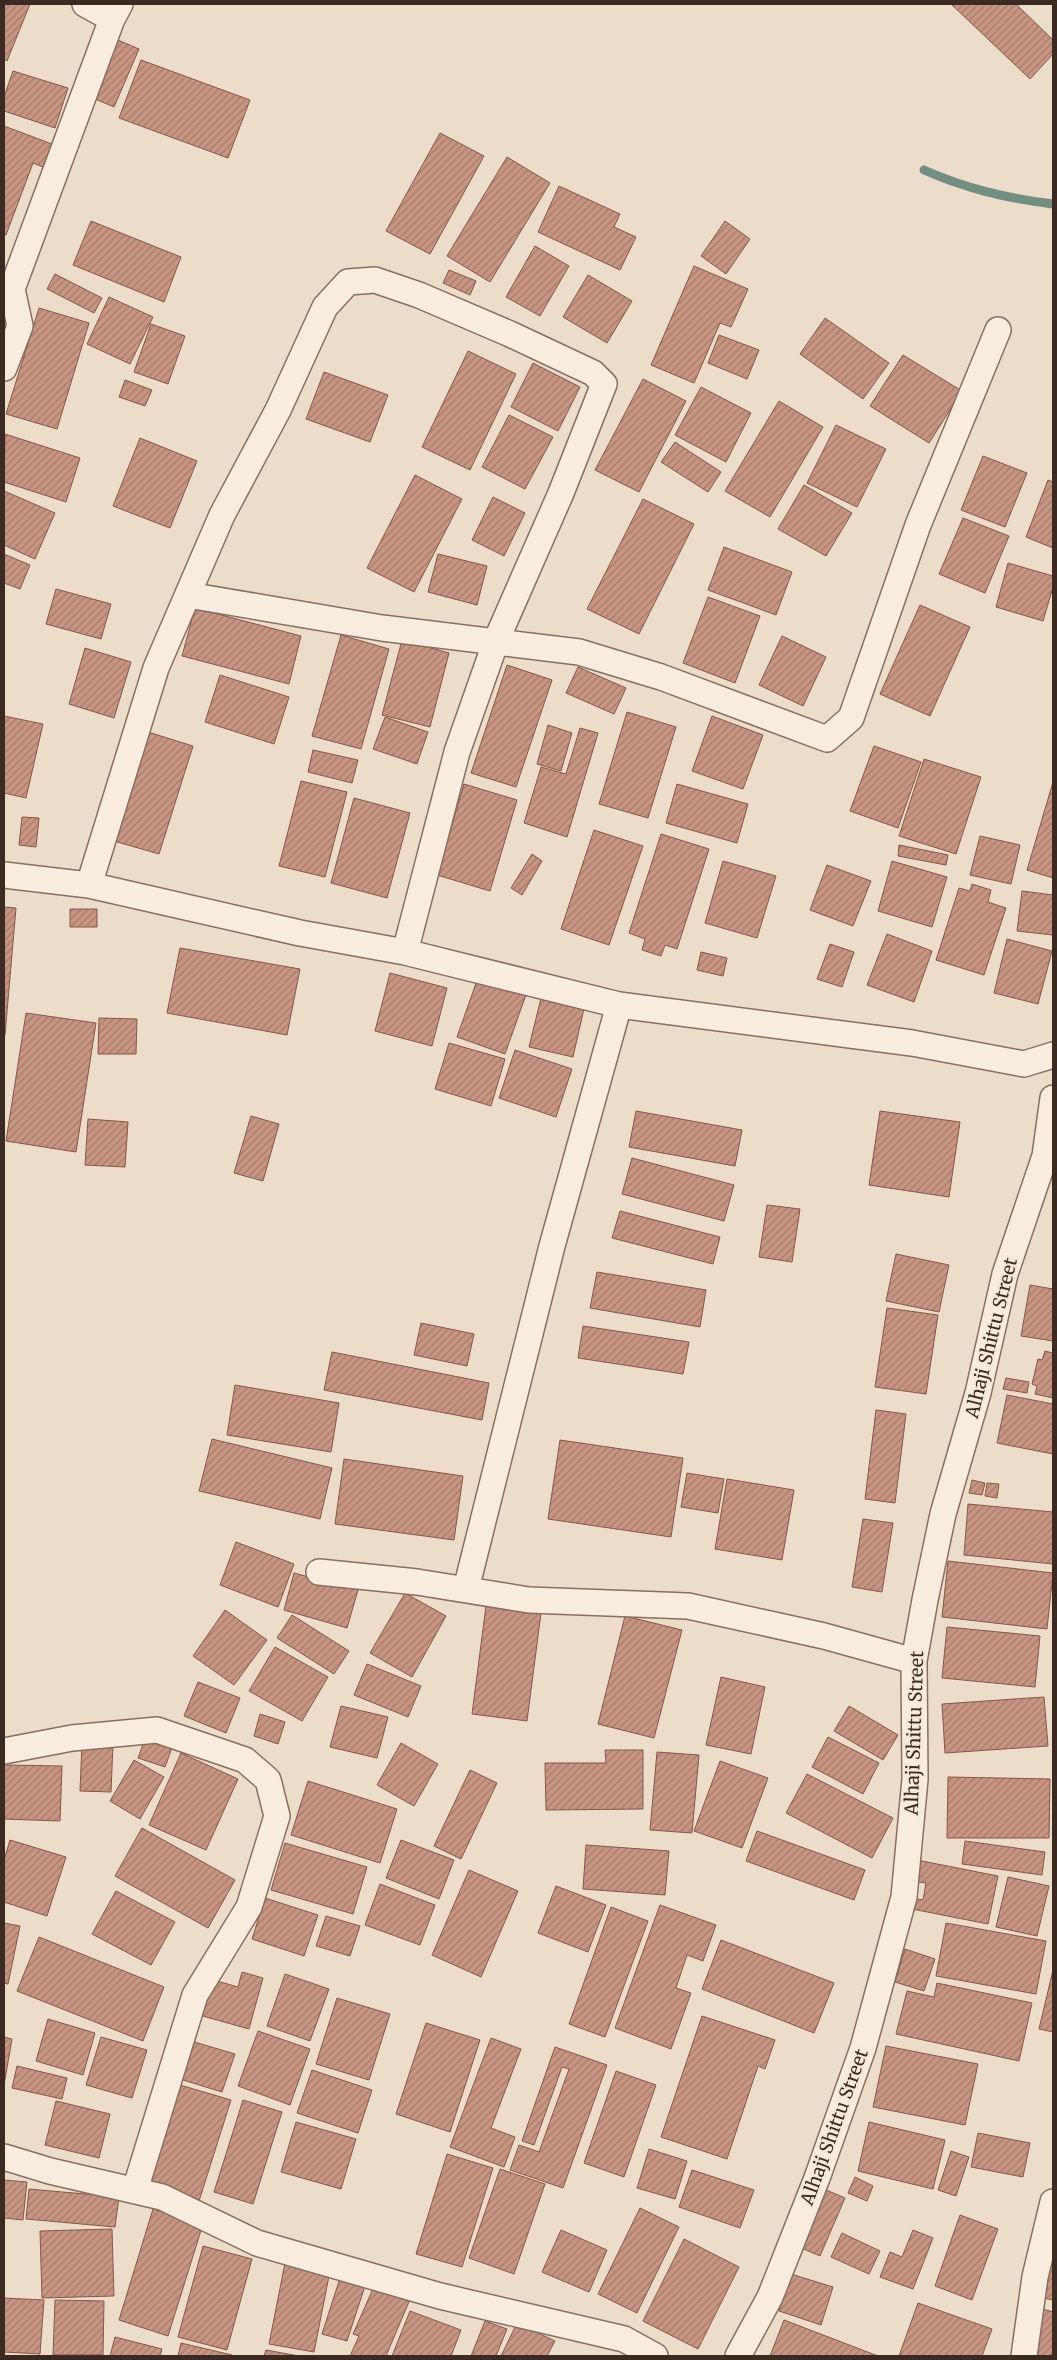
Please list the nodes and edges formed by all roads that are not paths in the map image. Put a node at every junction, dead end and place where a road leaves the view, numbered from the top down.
1 (85, 4) edge
2 (116, 11) edge
3 (8, 287) edge
4 (998, 330) dead end
5 (4, 368) edge
6 (188, 595) junction
7 (496, 641) junction
8 (4, 875) edge
9 (89, 885) junction
10 (405, 952) junction
11 (619, 1005) junction
12 (1053, 1055) edge
13 (1053, 1098) edge
14 (319, 1572) dead end
15 (466, 1590) junction
16 (914, 1661) junction
17 (4, 1751) edge
18 (4, 2157) edge
19 (135, 2190) junction
20 (1053, 2202) edge
21 (655, 2356) edge
22 (738, 2356) edge
23 (1024, 2356) edge

1 - 2 street
2 - 3 street
3 - 5 street
4 - 7 street
6 - 7 street
6 - 7 street
6 - 9 street
7 - 10 street
8 - 9 street
9 - 10 street
10 - 11 street
11 - 12 street
11 - 15 street
13 - 16 street, Alhaji Shittu Street
14 - 15 street
15 - 16 street
16 - 22 street, Alhaji Shittu Street
17 - 19 street
18 - 19 street
19 - 21 street
20 - 23 street

